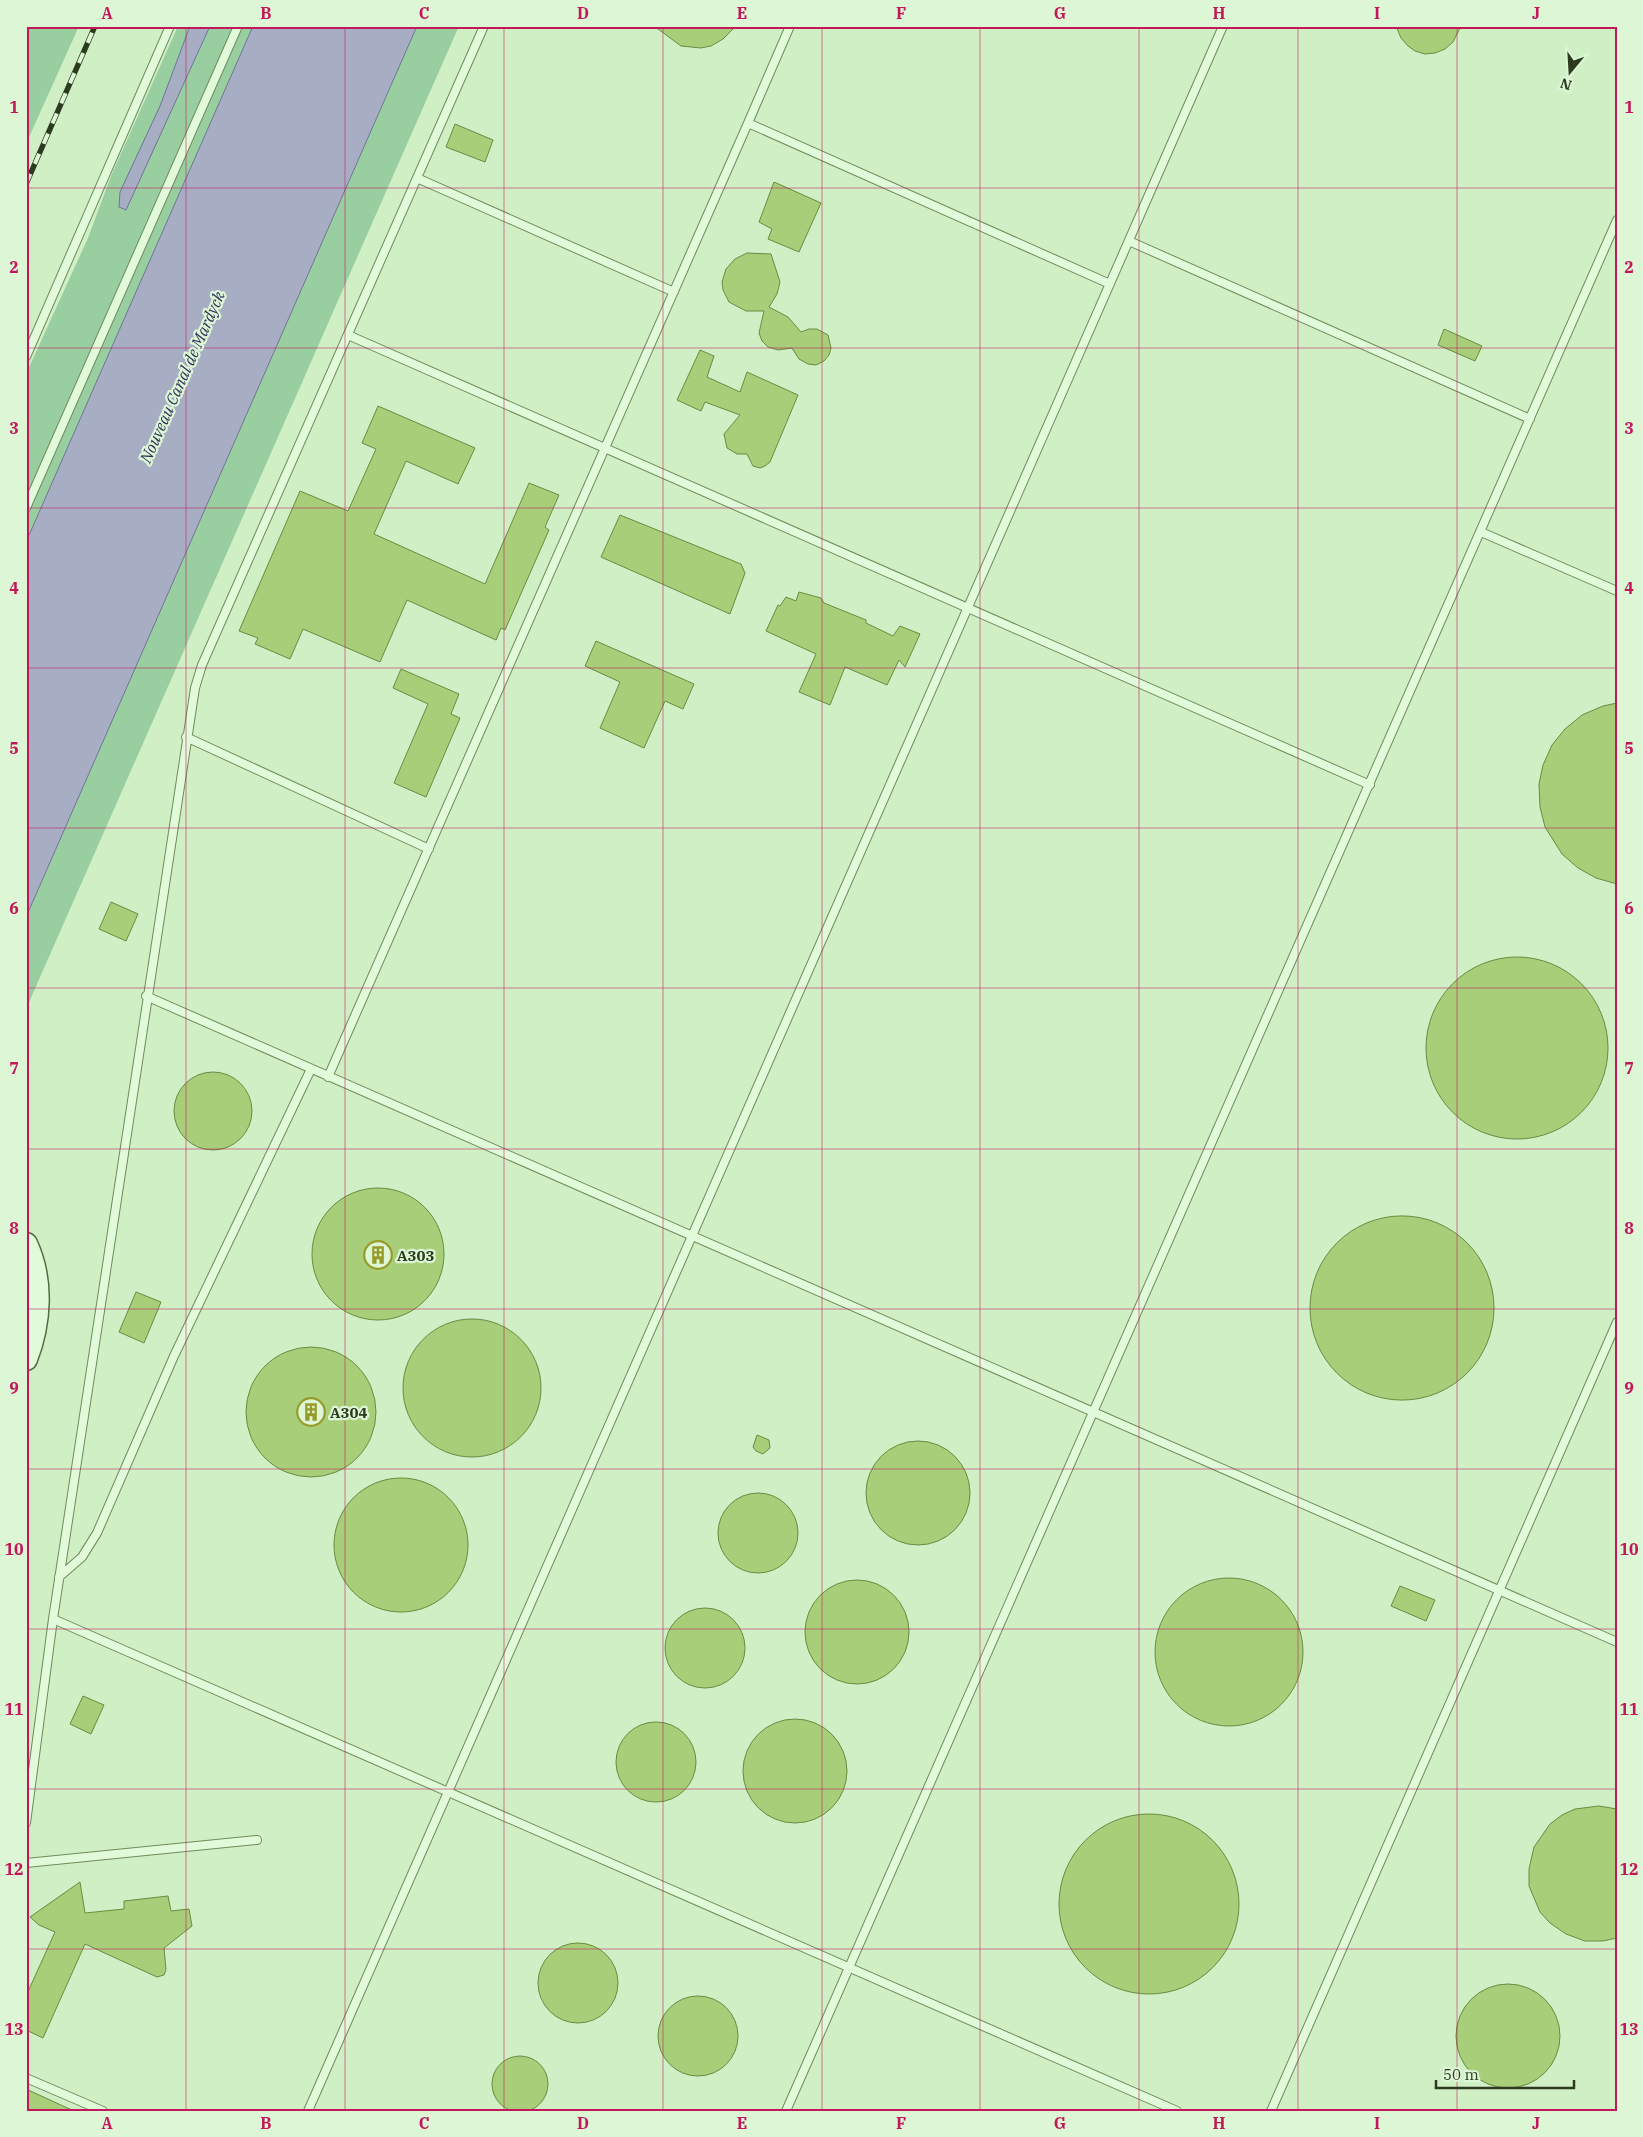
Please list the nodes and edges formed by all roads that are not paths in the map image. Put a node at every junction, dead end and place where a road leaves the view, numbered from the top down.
1 (170, 26) edge
2 (238, 26) edge
3 (484, 26) edge
4 (790, 26) edge
5 (1224, 26) edge
6 (748, 123) junction
7 (417, 178) junction
8 (1617, 220) edge
9 (1129, 241) junction
10 (1110, 284) junction
11 (674, 292) junction
12 (348, 335) junction
13 (26, 357) edge
14 (1530, 419) junction
15 (605, 448) junction
16 (26, 508) edge
17 (1482, 532) junction
18 (1617, 591) edge
19 (968, 608) junction
20 (186, 737) junction
21 (1370, 785) junction
22 (429, 849) junction
23 (146, 996) junction
24 (311, 1069) junction
25 (328, 1077) junction
26 (692, 1236) junction
27 (26, 1244) edge
28 (37, 1295) junction
29 (1617, 1322) edge
30 (26, 1325) edge
31 (26, 1359) edge
32 (1093, 1413) junction
33 (59, 1577) junction
34 (1499, 1591) junction
35 (53, 1618) junction
36 (1617, 1642) edge
37 (448, 1791) junction
38 (26, 1823) edge
39 (258, 1840) dead end
40 (26, 1863) edge
41 (849, 1968) junction
42 (26, 2078) edge
43 (103, 2111) edge
44 (308, 2111) edge
45 (786, 2111) edge
46 (1177, 2111) edge
47 (1271, 2111) edge

1 - 13 lane
2 - 16 lane
3 - 7 lane
4 - 6 lane
5 - 9 lane
6 - 10 lane
6 - 11 lane
7 - 11 lane
7 - 12 lane
8 - 14 lane
9 - 10 lane
9 - 14 lane
10 - 19 lane
11 - 15 lane
12 - 15 lane
12 - 20 lane
14 - 17 lane
15 - 19 lane
15 - 22 lane
17 - 18 lane
17 - 21 lane
19 - 21 lane
19 - 26 lane
20 - 22 lane
20 - 23 lane
21 - 32 lane
22 - 25 lane
23 - 24 lane
23 - 33 lane
24 - 25 lane
24 - 33 lane
25 - 26 lane
26 - 32 lane
26 - 37 lane
27 - 28 main road
28 - 30 main road
28 - 31 main road
29 - 34 lane
32 - 34 lane
32 - 41 lane
33 - 35 lane
34 - 36 lane
34 - 47 lane
35 - 37 lane
35 - 38 lane
37 - 41 lane
37 - 44 lane
39 - 40 lane
41 - 45 lane
41 - 46 lane
42 - 43 lane

